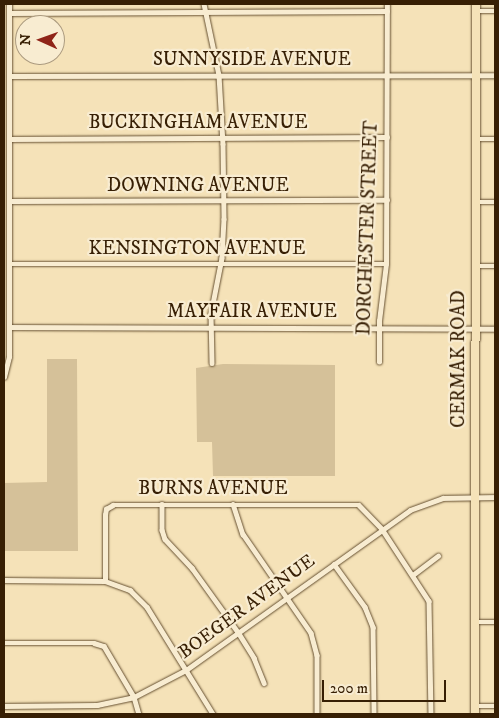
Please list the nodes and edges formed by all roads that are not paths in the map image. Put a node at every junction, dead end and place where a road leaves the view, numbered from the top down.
1 (9, 4) edge
2 (204, 4) edge
3 (387, 4) edge
4 (476, 7) edge
5 (387, 11) junction
6 (495, 11) edge
7 (206, 12) junction
8 (9, 13) junction
9 (387, 74) junction
10 (219, 75) junction
11 (476, 75) junction
12 (495, 75) edge
13 (9, 76) junction
14 (387, 137) junction
15 (223, 138) junction
16 (9, 139) junction
17 (476, 139) junction
18 (495, 139) edge
19 (387, 200) junction
20 (9, 201) junction
21 (224, 201) junction
22 (476, 202) junction
23 (495, 202) edge
24 (221, 263) junction
25 (9, 264) junction
26 (386, 264) junction
27 (475, 266) junction
28 (495, 266) edge
29 (9, 327) junction
30 (378, 327) junction
31 (212, 328) junction
32 (475, 328) junction
33 (495, 328) edge
34 (378, 362) dead end
35 (212, 363) dead end
36 (4, 377) edge
37 (475, 496) junction
38 (495, 497) edge
39 (162, 504) junction
40 (233, 504) junction
41 (382, 529) junction
42 (438, 556) dead end
43 (334, 564) junction
44 (414, 574) junction
45 (4, 580) edge
46 (105, 581) junction
47 (287, 597) junction
48 (475, 622) junction
49 (495, 622) edge
50 (238, 632) junction
51 (4, 643) edge
52 (186, 670) junction
53 (264, 683) dead end
54 (134, 697) junction
55 (4, 706) edge
56 (495, 706) edge
57 (475, 710) edge
58 (139, 714) edge
59 (213, 714) edge
60 (317, 714) edge
61 (374, 714) edge
62 (431, 714) edge

1 - 8 street
2 - 7 street
3 - 5 street, DORCHESTER STREET
4 - 6 street
4 - 11 main road, CERMAK ROAD
5 - 7 street
5 - 9 street, DORCHESTER STREET
7 - 8 street
7 - 10 street
8 - 13 street
9 - 10 street, SUNNYSIDE AVENUE
9 - 11 street, SUNNYSIDE AVENUE
9 - 14 street, DORCHESTER STREET
10 - 13 street, SUNNYSIDE AVENUE
10 - 15 street
11 - 12 street, SUNNYSIDE AVENUE
11 - 17 main road, CERMAK ROAD
13 - 16 street
14 - 15 street, BUCKINGHAM AVENUE
14 - 19 street, DORCHESTER STREET
15 - 16 street, BUCKINGHAM AVENUE
15 - 21 street
16 - 20 street
17 - 18 street
17 - 22 main road, CERMAK ROAD
19 - 21 street, DOWNING AVENUE
19 - 26 street, DORCHESTER STREET
20 - 21 street, DOWNING AVENUE
20 - 25 street
21 - 24 street
22 - 23 street
22 - 27 main road, CERMAK ROAD
24 - 25 street, KENSINGTON AVENUE
24 - 26 street, KENSINGTON AVENUE
24 - 31 street
25 - 29 street
26 - 30 street, DORCHESTER STREET
27 - 28 street
27 - 32 main road, CERMAK ROAD
29 - 31 street, MAYFAIR AVENUE
29 - 36 street
30 - 31 street, MAYFAIR AVENUE
30 - 32 street, MAYFAIR AVENUE
30 - 34 street, DORCHESTER STREET
31 - 35 street
32 - 33 street, MAYFAIR AVENUE
32 - 37 main road, CERMAK ROAD
37 - 38 street, BOEGER AVENUE
37 - 41 street, BOEGER AVENUE
37 - 48 main road, CERMAK ROAD
39 - 40 street, BURNS AVENUE
39 - 46 street, BURNS AVENUE
39 - 50 street
40 - 41 street, BURNS AVENUE
40 - 47 street
41 - 43 street, BOEGER AVENUE
41 - 44 street, BURNS AVENUE
42 - 44 street
43 - 47 street, BOEGER AVENUE
43 - 61 street
44 - 62 street, BURNS AVENUE
45 - 46 street
46 - 52 street
47 - 50 street, BOEGER AVENUE
47 - 60 street
48 - 49 street
48 - 57 main road, CERMAK ROAD
50 - 52 street, BOEGER AVENUE
50 - 53 street
51 - 54 street
52 - 54 street, BOEGER AVENUE
52 - 59 street
54 - 55 street, BOEGER AVENUE
54 - 58 street
56 - 57 street

